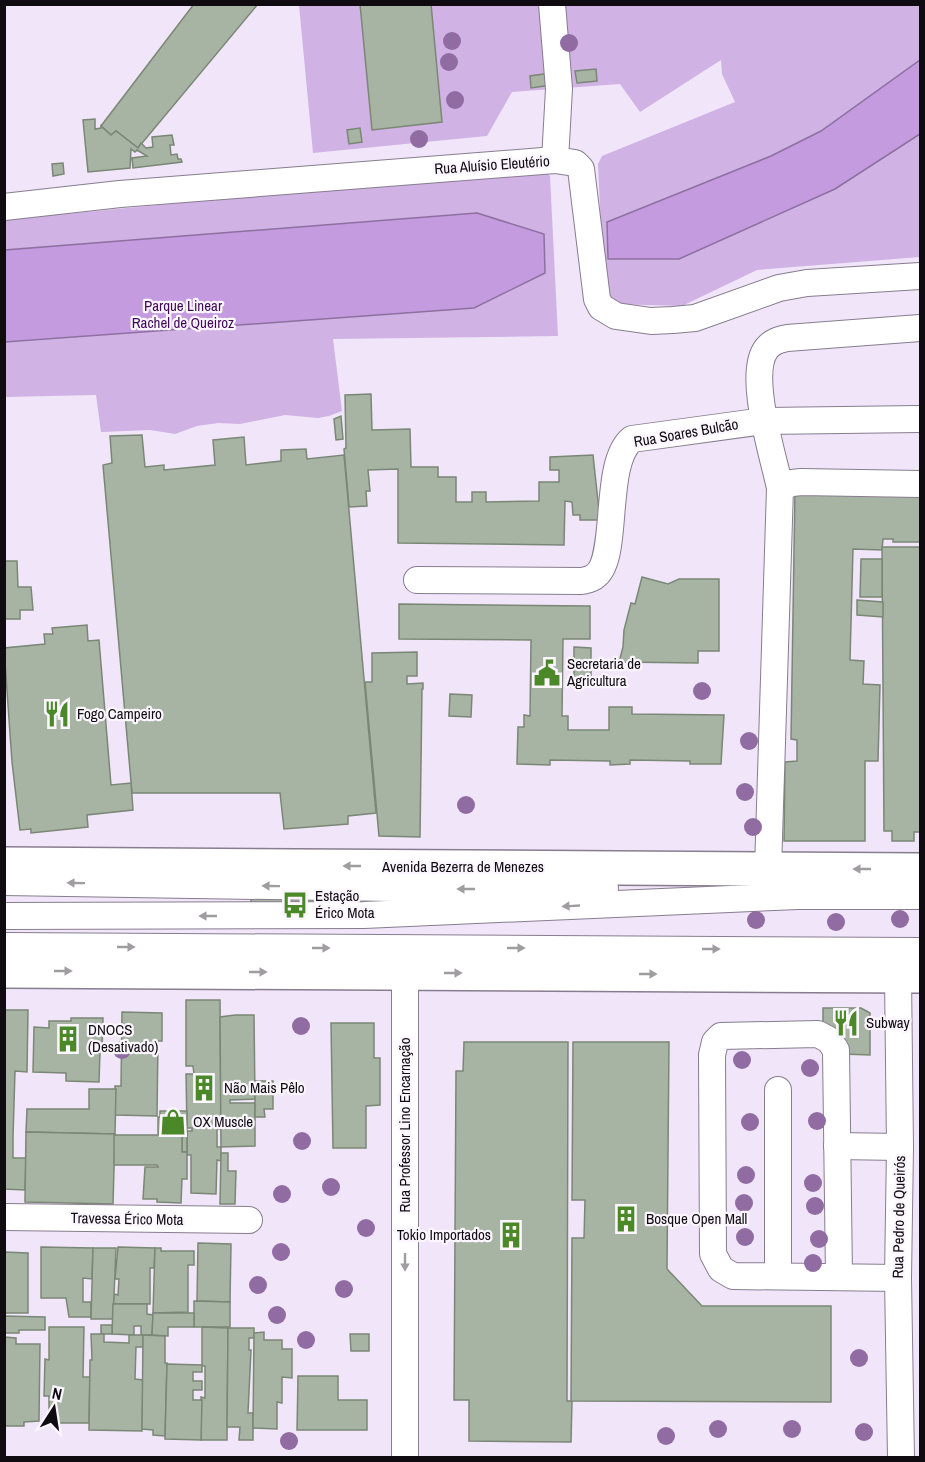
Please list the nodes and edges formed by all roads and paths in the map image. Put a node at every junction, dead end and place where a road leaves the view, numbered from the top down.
1 (552, 4) edge
2 (555, 160) junction
3 (4, 207) edge
4 (921, 276) edge
5 (921, 328) edge
6 (921, 418) edge
7 (764, 421) junction
8 (921, 484) edge
9 (780, 488) junction
10 (417, 580) dead end
11 (4, 864) edge
12 (768, 868) junction
13 (921, 870) edge
14 (4, 882) edge
15 (798, 896) junction
16 (921, 896) edge
17 (4, 916) edge
18 (4, 946) edge
19 (921, 951) edge
20 (4, 971) edge
21 (405, 973) junction
22 (909, 976) edge
23 (778, 1090) dead end
24 (837, 1146) junction
25 (900, 1147) junction
26 (4, 1216) edge
27 (249, 1221) dead end
28 (778, 1276) junction
29 (840, 1277) junction
30 (898, 1278) junction
31 (405, 1458) edge
32 (901, 1458) edge

1 - 2 street
2 - 3 street, Rua Aluísio Eleutério
2 - 4 street, Rua Aluísio Eleutério
5 - 7 street
6 - 7 street, Rua Soares Bulcão
7 - 9 street
7 - 10 street, Rua Soares Bulcão
8 - 9 street
9 - 12 street
12 -> 11 main road, Avenida Bezerra de Menezes
13 -> 12 main road, Avenida Bezerra de Menezes
15 -> 14 street, Avenida Bezerra de Menezes
15 - 16 street, Avenida Bezerra de Menezes
15 -> 17 street, Avenida Bezerra de Menezes
18 -> 19 street
20 -> 21 main road
21 -> 22 main road
21 -> 31 street, Rua Professor Lino Encarnação
22 - 25 street, Rua Pedro de Queirós
23 - 28 street
24 - 25 street
24 - 28 street
24 - 29 street
25 - 30 street, Rua Pedro de Queirós
26 - 27 street, Travessa Érico Mota
28 - 29 street
29 - 30 street
30 - 32 street, Rua Pedro de Queirós

